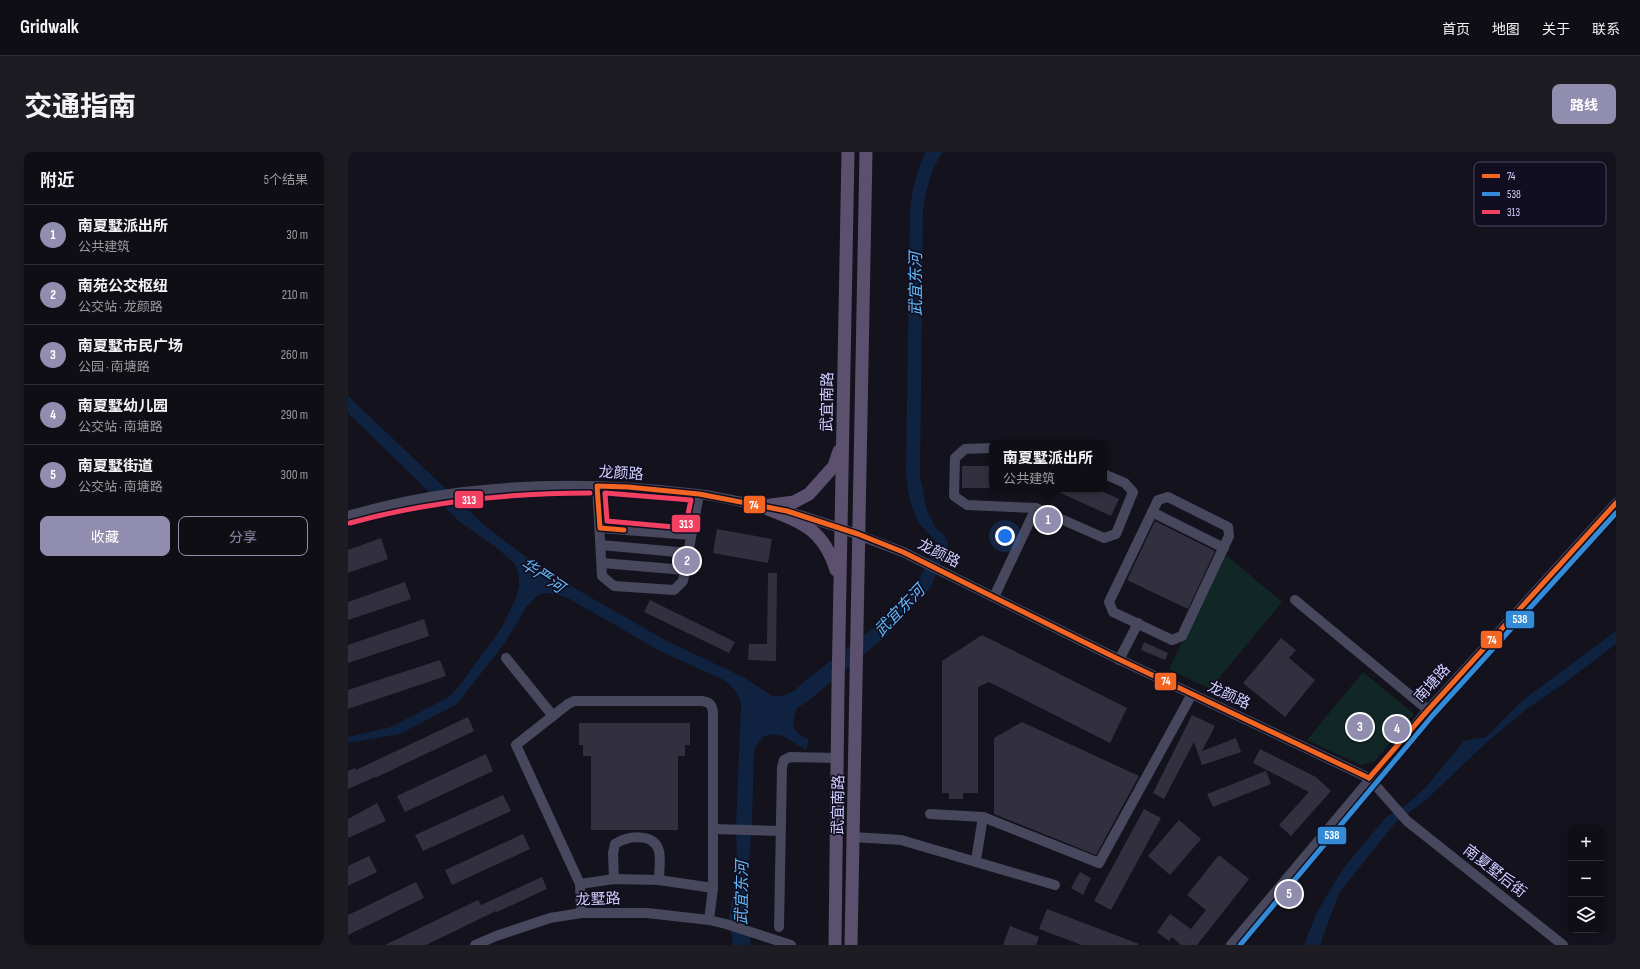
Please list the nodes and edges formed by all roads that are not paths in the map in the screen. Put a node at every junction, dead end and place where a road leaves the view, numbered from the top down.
1 (848, 152) edge
2 (866, 152) edge
3 (842, 440) junction
4 (989, 448) edge
5 (1107, 475) edge
6 (597, 486) junction
7 (699, 494) junction
8 (1616, 503) edge
9 (763, 506) junction
10 (1036, 508) junction
11 (1152, 512) junction
12 (348, 516) edge
13 (600, 528) junction
14 (840, 528) junction
15 (858, 534) junction
16 (691, 535) junction
17 (601, 545) junction
18 (1224, 548) junction
19 (688, 553) junction
20 (602, 563) junction
21 (685, 570) junction
22 (840, 582) junction
23 (994, 597) junction
24 (1295, 600) dead end
25 (1138, 623) junction
26 (506, 658) dead end
27 (1119, 660) junction
28 (1192, 694) junction
29 (1428, 710) junction
30 (553, 716) junction
31 (838, 758) junction
32 (1369, 778) junction
33 (930, 814) dead end
34 (983, 817) junction
35 (714, 829) junction
36 (780, 831) junction
37 (853, 836) junction
38 (976, 860) junction
39 (614, 879) junction
40 (658, 880) junction
41 (580, 884) junction
42 (1056, 885) dead end
43 (713, 888) junction
44 (581, 914) junction
45 (709, 920) junction
46 (779, 927) dead end
47 (475, 945) edge
48 (791, 945) edge
49 (835, 945) edge
50 (851, 945) edge
51 (1231, 945) edge
52 (1563, 945) edge

1 - 3 main road, 武宜南路
2 - 15 main road
3 - 9 main road
3 - 14 main road, 武宜南路
4 - 10 street
5 - 10 street
6 - 7 street, 龙颜路
6 - 12 street, 龙颜路
6 - 13 street
7 - 9 street, 龙颜路
7 - 16 street
8 - 29 street, 南塘路
9 - 14 street, 龙颜路
9 - 22 main road
10 - 23 street
11 - 18 street
11 - 18 street
11 - 25 street
13 - 16 street
13 - 17 street
14 - 15 street, 龙颜路
14 - 22 main road, 武宜南路
15 - 23 street, 龙颜路
15 - 37 main road, 武宜南路
16 - 19 street
17 - 19 street
17 - 20 street
18 - 25 street
19 - 21 street
20 - 21 street
20 - 21 street
22 - 31 main road, 武宜南路
23 - 27 street, 龙颜路
24 - 29 street
25 - 27 street
26 - 30 street
27 - 28 street, 龙颜路
28 - 32 street, 龙颜路
28 - 34 street
29 - 32 street, 南塘路
30 - 35 street
30 - 41 street
31 - 36 street
31 - 49 main road, 武宜南路
32 - 51 street, 南塘路
32 - 52 street, 南夏墅后街
33 - 34 street
34 - 38 street
35 - 36 street
35 - 43 street
36 - 46 street
37 - 38 street
37 - 50 main road, 武宜南路
38 - 42 street
39 - 40 street
39 - 40 street
39 - 41 street
40 - 43 street
41 - 44 street
43 - 45 street
44 - 45 street, 龙墅路
44 - 47 street, 龙墅路
45 - 48 street, 龙墅路

